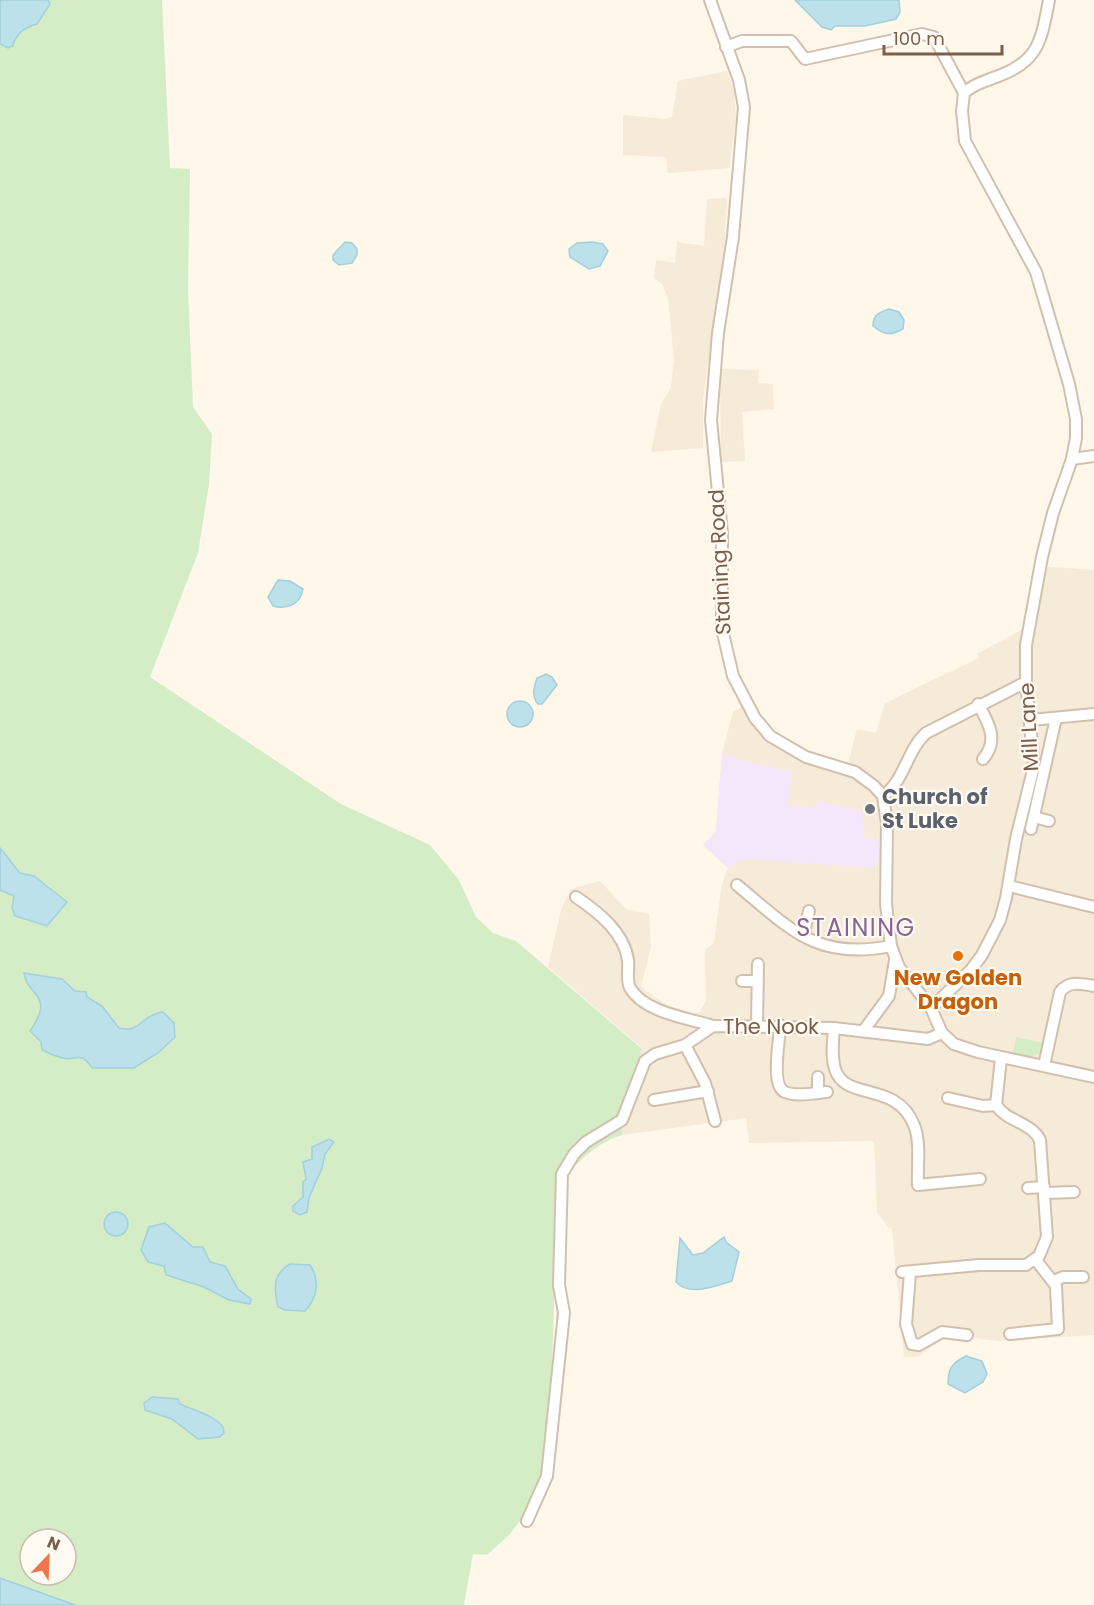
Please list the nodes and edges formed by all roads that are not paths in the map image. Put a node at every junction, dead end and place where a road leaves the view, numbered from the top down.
1 (710, 0) edge
2 (1049, 0) edge
3 (726, 46) junction
4 (964, 93) junction
5 (1094, 456) edge
6 (1072, 459) junction
7 (1026, 682) junction
8 (978, 704) junction
9 (1094, 714) edge
10 (1056, 718) junction
11 (1031, 720) junction
12 (983, 759) dead end
13 (883, 796) junction
14 (1034, 817) junction
15 (1049, 821) dead end
16 (1031, 829) dead end
17 (737, 885) dead end
18 (1009, 886) junction
19 (576, 897) dead end
20 (1094, 907) edge
21 (809, 911) dead end
22 (802, 936) junction
23 (891, 946) junction
24 (895, 960) junction
25 (758, 964) dead end
26 (742, 981) dead end
27 (757, 981) junction
28 (1094, 986) edge
29 (931, 1008) junction
30 (756, 1025) junction
31 (780, 1025) junction
32 (713, 1026) junction
33 (834, 1028) junction
34 (864, 1030) junction
35 (942, 1033) junction
36 (685, 1045) junction
37 (1001, 1058) junction
38 (1044, 1066) junction
39 (818, 1077) dead end
40 (1094, 1077) edge
41 (708, 1091) junction
42 (948, 1098) dead end
43 (654, 1100) dead end
44 (996, 1105) junction
45 (715, 1120) dead end
46 (980, 1179) dead end
47 (1028, 1188) dead end
48 (1044, 1190) junction
49 (1074, 1192) dead end
50 (1036, 1260) junction
51 (1083, 1277) dead end
52 (1054, 1281) junction
53 (1010, 1334) dead end
54 (968, 1335) dead end
55 (527, 1521) dead end

1 - 3 street, Staining Road
2 - 4 street
3 - 4 street
3 - 13 street, Staining Road
4 - 6 street, Mill Lane
5 - 6 street
6 - 7 street, Mill Lane
7 - 8 street
7 - 11 street, Mill Lane
8 - 12 street
8 - 13 street
9 - 10 street
10 - 11 street
10 - 14 street
11 - 18 street, Mill Lane
13 - 23 street
14 - 15 street
14 - 16 street
17 - 22 street
18 - 20 street
18 - 29 street, Mill Lane
19 - 32 street
21 - 22 street
22 - 23 street
23 - 24 street
24 - 29 street
24 - 34 street
25 - 27 street
26 - 27 street
27 - 30 street
28 - 38 street
29 - 35 street
30 - 31 street, The Nook
30 - 32 street, The Nook
31 - 33 street, The Nook
31 - 39 street
32 - 36 street, The Nook
33 - 34 street, The Nook
33 - 46 street
34 - 35 street, The Nook
35 - 37 street
36 - 41 street
36 - 55 street, The Nook
37 - 38 street
37 - 44 street
38 - 40 street
41 - 43 street
41 - 45 street
42 - 44 street
44 - 48 street
47 - 48 street
48 - 49 street
48 - 50 street
50 - 52 street
50 - 54 street
51 - 52 street
52 - 53 street

